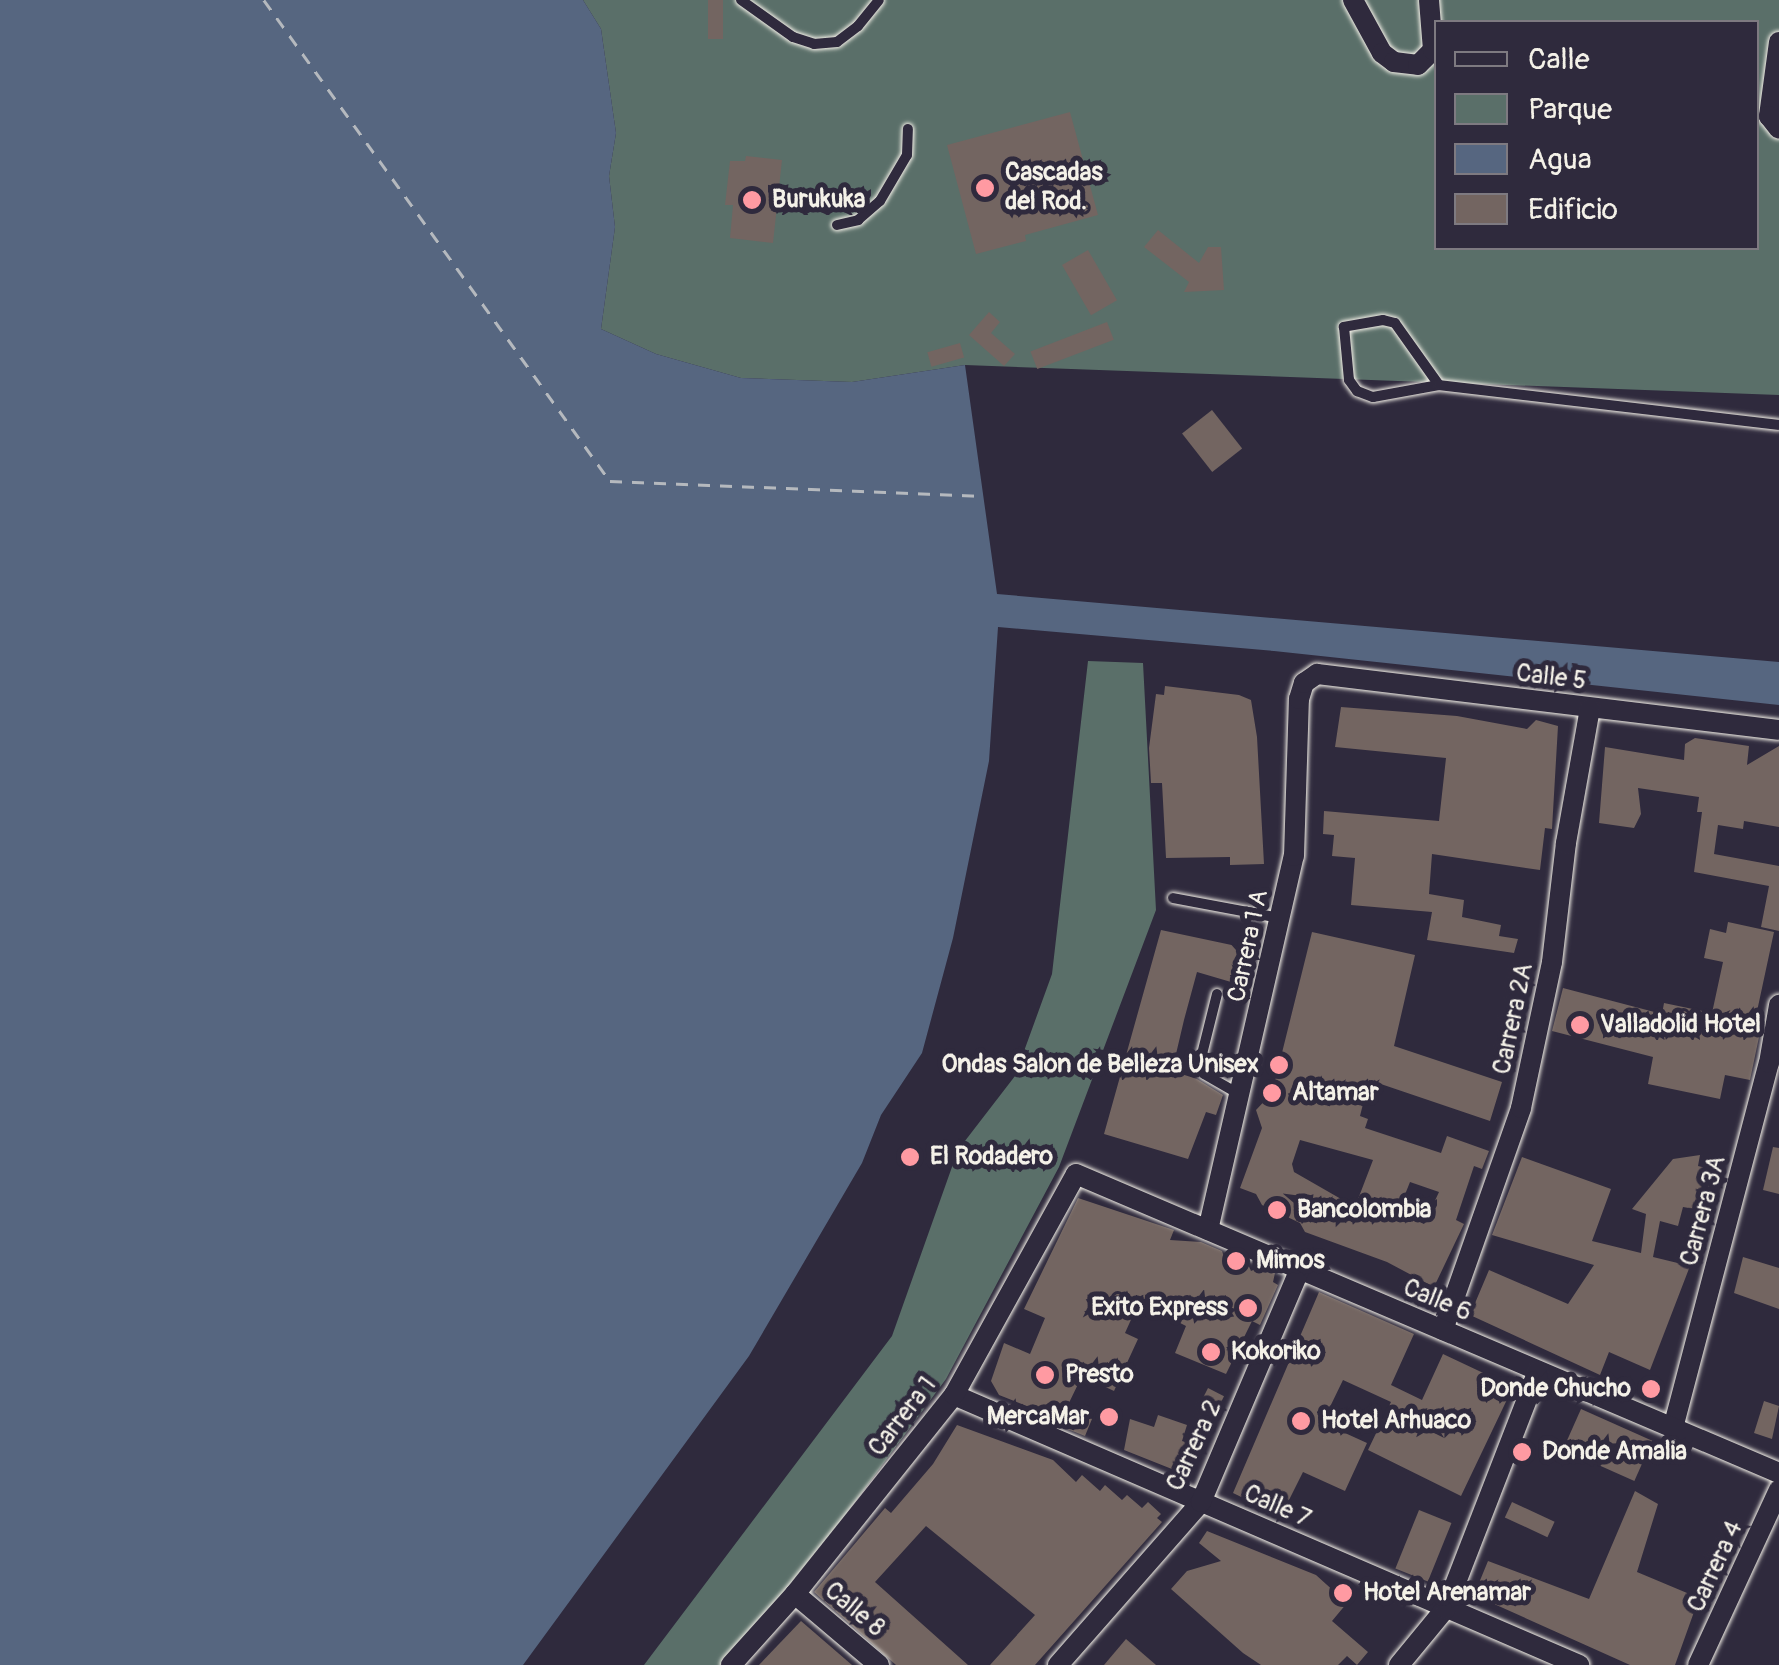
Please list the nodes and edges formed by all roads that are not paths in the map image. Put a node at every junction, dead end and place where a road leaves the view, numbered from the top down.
1 (740, 0) edge
2 (879, 0) edge
3 (1353, 0) edge
4 (1429, 0) edge
5 (1779, 42) edge
6 (908, 129) dead end
7 (1779, 130) edge
8 (837, 226) dead end
9 (1440, 386) junction
10 (1779, 425) edge
11 (1316, 674) joint
12 (1590, 708) junction
13 (1779, 730) edge
14 (1173, 898) dead end
15 (1282, 918) junction
16 (1216, 994) dead end
17 (1779, 1005) edge
18 (1240, 1095) junction
19 (1076, 1174) joint
20 (1208, 1230) junction
21 (1300, 1269) junction
22 (1443, 1330) junction
23 (1538, 1371) junction
24 (954, 1395) junction
25 (1673, 1428) junction
26 (1779, 1474) edge
27 (1779, 1490) edge
28 (1201, 1502) junction
29 (796, 1594) junction
30 (1446, 1608) junction
31 (731, 1665) edge
32 (880, 1665) edge
33 (1058, 1665) edge
34 (1399, 1665) edge
35 (1580, 1665) edge
36 (1698, 1665) edge

1 - 2 lane
3 - 4 street
5 - 7 street
6 - 8 lane
9 - 9 lane
9 - 10 lane
11 - 12 street, Calle 5
11 - 15 street, Carrera 1 A
12 - 13 street, Calle 5
12 - 22 street, Carrera 2A
14 - 15 lane
15 - 18 street, Carrera 1 A
16 - 18 lane
17 - 25 street, Carrera 3A
18 - 20 street, Carrera 1 A
19 - 20 street, Calle 6
19 - 24 street, Carrera 1
20 - 21 street, Calle 6
21 - 22 street, Calle 6
21 - 28 street, Carrera 2
22 - 23 street, Calle 6
23 - 25 street, Calle 6
23 - 30 street
24 - 28 street, Calle 7
24 - 29 street, Carrera 1
25 - 26 street, Calle 6
27 - 36 street, Carrera 4
28 - 30 street, Calle 7
28 - 33 street, Carrera 2
29 - 31 street, Carrera 1
29 - 32 street, Calle 8
30 - 34 street
30 - 35 street, Calle 7

